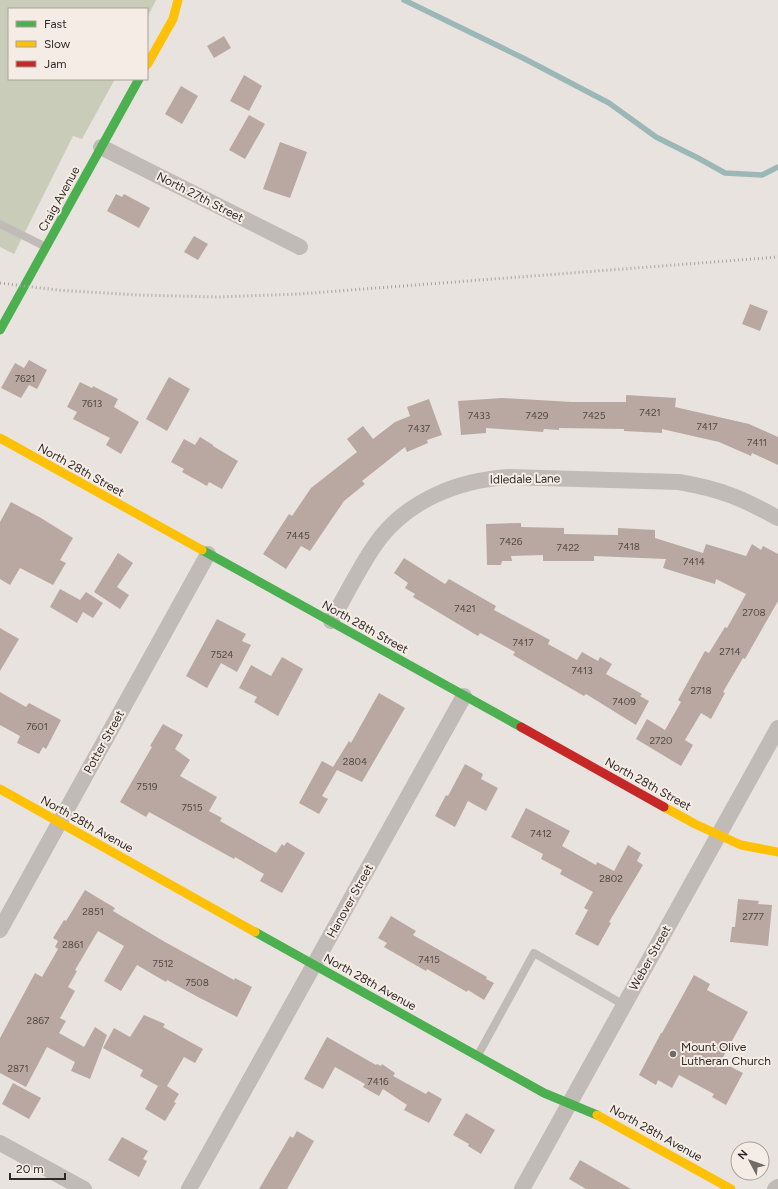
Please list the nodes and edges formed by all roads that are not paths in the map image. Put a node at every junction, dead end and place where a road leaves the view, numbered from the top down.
1 (178, 0) edge
2 (184, 10) dead end
3 (173, 19) junction
4 (148, 63) edge
5 (138, 80) edge
6 (101, 147) junction
7 (0, 224) edge
8 (46, 247) junction
9 (300, 247) dead end
10 (0, 330) edge
11 (0, 438) edge
12 (778, 518) edge
13 (208, 554) junction
14 (331, 621) junction
15 (464, 696) junction
16 (778, 728) edge
17 (0, 789) edge
18 (60, 822) junction
19 (719, 835) junction
20 (778, 852) edge
21 (0, 930) edge
22 (314, 964) junction
23 (624, 1005) junction
24 (478, 1056) junction
25 (570, 1103) junction
26 (0, 1143) edge
27 (778, 1187) edge
28 (84, 1189) edge
29 (189, 1189) edge
30 (522, 1189) edge
31 (731, 1189) edge
32 (775, 1189) edge

1 - 3 street
2 - 3 street
3 - 4 street
5 - 6 street, Craig Avenue
6 - 8 street, Craig Avenue
6 - 9 street, North 27th Street
7 - 8 lane
8 - 10 street, Craig Avenue
11 - 13 street, North 28th Street
12 - 14 street, Idledale Lane
13 - 14 street, North 28th Street
13 - 18 street, Potter Street
14 - 15 street, North 28th Street
15 - 19 street, North 28th Street
15 - 22 street, Hanover Street
16 - 19 street, Weber Street
17 - 18 street, North 28th Avenue
18 - 21 street, Potter Street
18 - 22 street, North 28th Avenue
19 - 20 street, North 28th Street
19 - 23 street, Weber Street
22 - 24 street, North 28th Avenue
22 - 29 street, Hanover Street
23 - 24 lane
23 - 25 street, Weber Street
24 - 25 street, North 28th Avenue
25 - 30 street, Weber Street
25 - 31 street, North 28th Avenue
26 - 28 street
27 - 32 street

